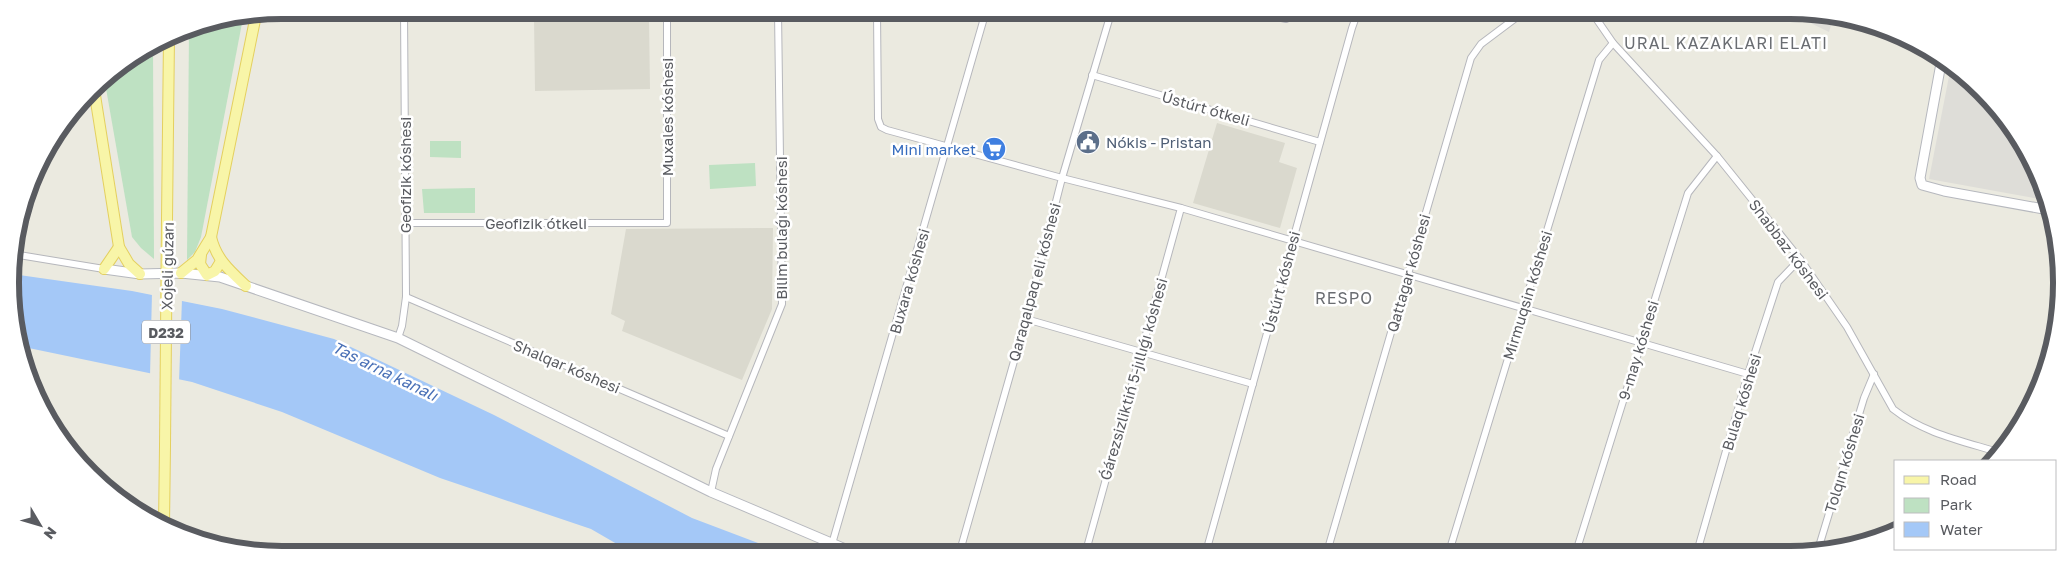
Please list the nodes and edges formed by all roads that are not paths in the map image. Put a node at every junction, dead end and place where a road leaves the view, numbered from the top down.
1 (404, 19) edge
2 (667, 19) edge
3 (778, 19) edge
4 (877, 19) edge
5 (984, 19) edge
6 (1109, 19) edge
7 (1356, 19) edge
8 (1514, 19) edge
9 (1596, 19) edge
10 (255, 20) edge
11 (1613, 43) junction
12 (169, 45) edge
13 (1940, 66) edge
14 (1092, 75) junction
15 (95, 97) edge
16 (1320, 142) junction
17 (948, 146) junction
18 (1718, 156) junction
19 (1062, 178) junction
20 (1181, 208) junction
21 (2042, 209) edge
22 (406, 223) junction
23 (667, 223) joint
24 (211, 238) junction
25 (1292, 240) junction
26 (120, 247) junction
27 (20, 255) edge
28 (201, 255) junction
29 (1800, 259) junction
30 (221, 261) junction
31 (104, 269) junction
32 (181, 273) junction
33 (140, 274) junction
34 (207, 275) junction
35 (1407, 275) junction
36 (246, 286) junction
37 (406, 297) junction
38 (1524, 307) junction
39 (1026, 319) junction
40 (398, 338) junction
41 (1641, 342) junction
42 (1140, 351) junction
43 (1748, 374) junction
44 (1874, 374) junction
45 (1254, 384) junction
46 (729, 436) junction
47 (1993, 450) edge
48 (711, 492) junction
49 (164, 518) edge
50 (832, 544) junction
51 (1820, 545) edge
52 (837, 546) edge
53 (961, 546) edge
54 (1087, 546) edge
55 (1208, 546) edge
56 (1329, 546) edge
57 (1451, 546) edge
58 (1578, 546) edge
59 (1699, 546) edge

1 - 22 street, Geofizik kóshesi
2 - 23 street, Muxales kóshesi
3 - 46 street, Bilim bulaǵı kóshesi
4 - 17 street
5 - 17 street, Buxara kóshesi
6 - 14 street, Qaraqalpaq eli kóshesi
7 - 16 street, Ústúrt kóshesi
8 - 35 street, Qattagar kóshesi
9 - 11 street, Shabbaz kóshesi
10 - 24 main road
11 - 18 street, Shabbaz kóshesi
11 - 38 street, Mirmuqsin kóshesi
12 - 49 main road, Xojeli gúzarı / D232, bridge
13 - 21 street
14 - 16 street, Ústúrt ótkeli
14 - 19 street, Qaraqalpaq eli kóshesi
15 - 26 main road
16 - 25 street, Ústúrt kóshesi
17 - 19 street
17 - 50 street, Buxara kóshesi
18 - 29 street, Shabbaz kóshesi
18 - 41 street, 9-may kóshesi
19 - 20 street
19 - 39 street, Qaraqalpaq eli kóshesi
20 - 25 street
20 - 42 street, Ǵárezsizliktiń 5-jıllıǵı kóshesi
22 - 23 street, Geofizik ótkeli
22 - 37 street, Geofizik kóshesi
24 - 28 main road
24 - 30 main road
25 - 35 street
25 - 45 street, Ústúrt kóshesi
26 - 31 main road
26 - 33 main road
27 - 31 street
28 - 32 main road
28 - 34 main road
29 - 43 street, Bulaq kóshesi
29 - 44 street, Shabbaz kóshesi
30 - 34 main road
30 - 36 main road
31 - 33 street
32 - 33 street
32 - 34 street
34 - 36 street
35 - 38 street
35 - 56 street, Qattagar kóshesi
36 - 40 street
37 - 40 street, Geofizik kóshesi
37 - 46 street, Shalqar kóshesi
38 - 41 street
38 - 57 street, Mirmuqsin kóshesi
39 - 42 street
39 - 53 street, Qaraqalpaq eli kóshesi
40 - 48 street
41 - 43 street
41 - 58 street, 9-may kóshesi
42 - 45 street
42 - 54 street, Ǵárezsizliktiń 5-jıllıǵı kóshesi
43 - 59 street, Bulaq kóshesi
44 - 47 street, Shabbaz kóshesi
44 - 51 street, Tolqın kóshesi
45 - 55 street, Ústúrt kóshesi
46 - 48 street, Bilim bulaǵı kóshesi
48 - 50 street
50 - 52 street

